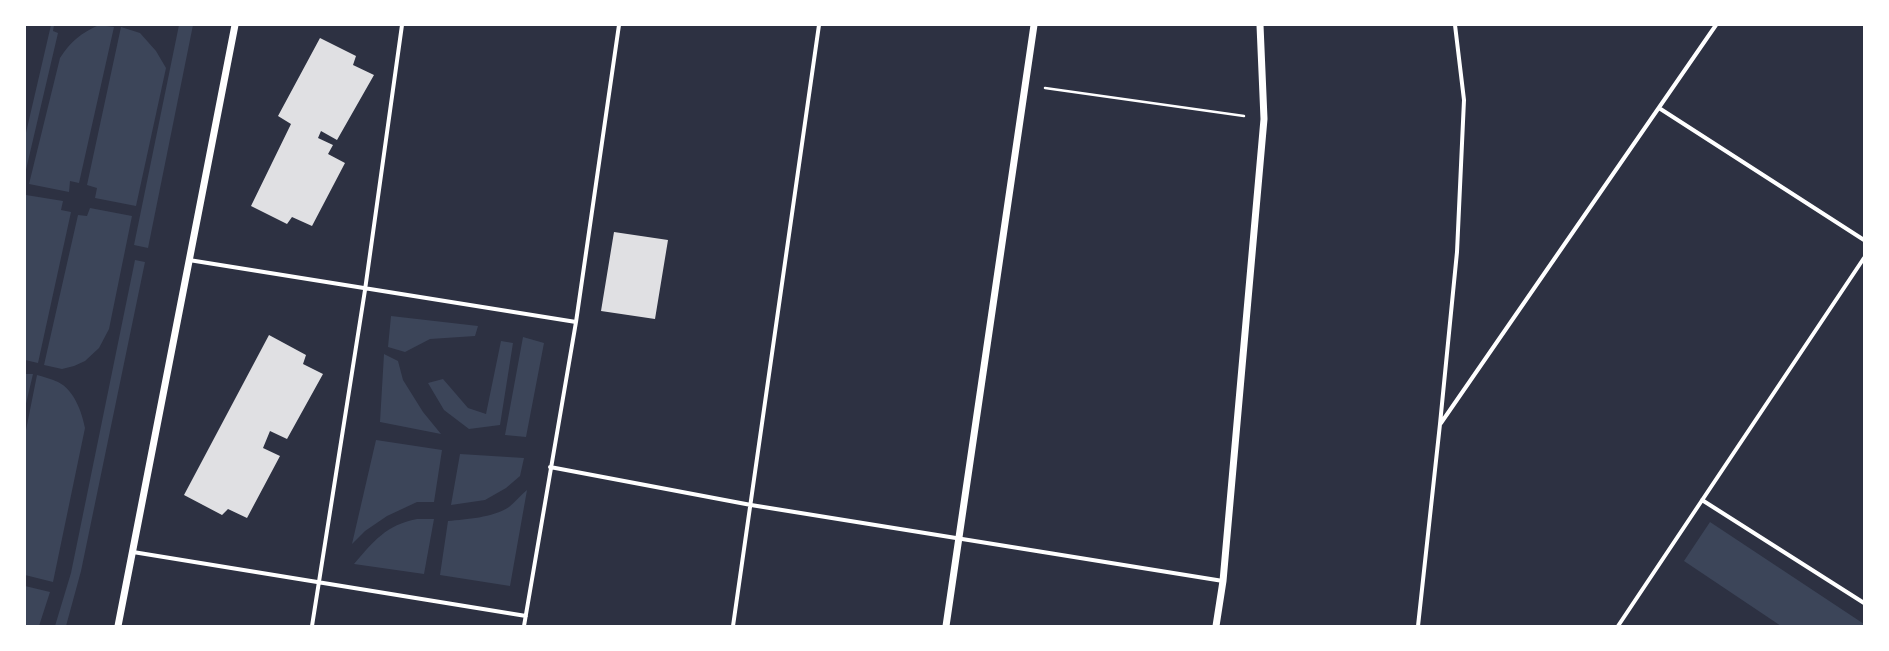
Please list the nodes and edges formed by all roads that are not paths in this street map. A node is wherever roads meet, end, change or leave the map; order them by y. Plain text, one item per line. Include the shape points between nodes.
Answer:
1 (235, 25) edge
2 (402, 25) edge
3 (620, 25) edge
4 (818, 25) edge
5 (1034, 25) edge
6 (1260, 25) edge
7 (1455, 25) edge
8 (1716, 25) edge
9 (1660, 108) junction
10 (1864, 240) edge
11 (1864, 258) edge
12 (189, 260) junction
13 (365, 290) junction
14 (576, 322) junction
15 (1440, 424) junction
16 (550, 467) junction
17 (1702, 500) junction
18 (751, 505) junction
19 (959, 539) junction
20 (132, 552) junction
21 (1223, 581) junction
22 (320, 582) junction
23 (1864, 603) edge
24 (526, 616) junction
25 (118, 626) edge
26 (312, 626) edge
27 (524, 626) edge
28 (733, 626) edge
29 (946, 626) edge
30 (1216, 626) edge
31 (1418, 626) edge
32 (1618, 626) edge

1 - 12 street
2 - 13 street
3 - 14 street
4 - 18 street
5 - 19 street
6 - 21 street via 1264,119
7 - 15 street via 1464,100 1457,252
8 - 9 street
9 - 10 street
9 - 15 street
11 - 17 street
12 - 13 street
12 - 20 street
13 - 14 street
13 - 22 street
14 - 16 street
15 - 31 street
16 - 18 street
16 - 24 street
17 - 23 street
17 - 32 street
18 - 19 street
18 - 28 street
19 - 21 street
19 - 29 street
20 - 22 street
20 - 25 street
21 - 30 street
22 - 24 street
22 - 26 street
24 - 27 street

